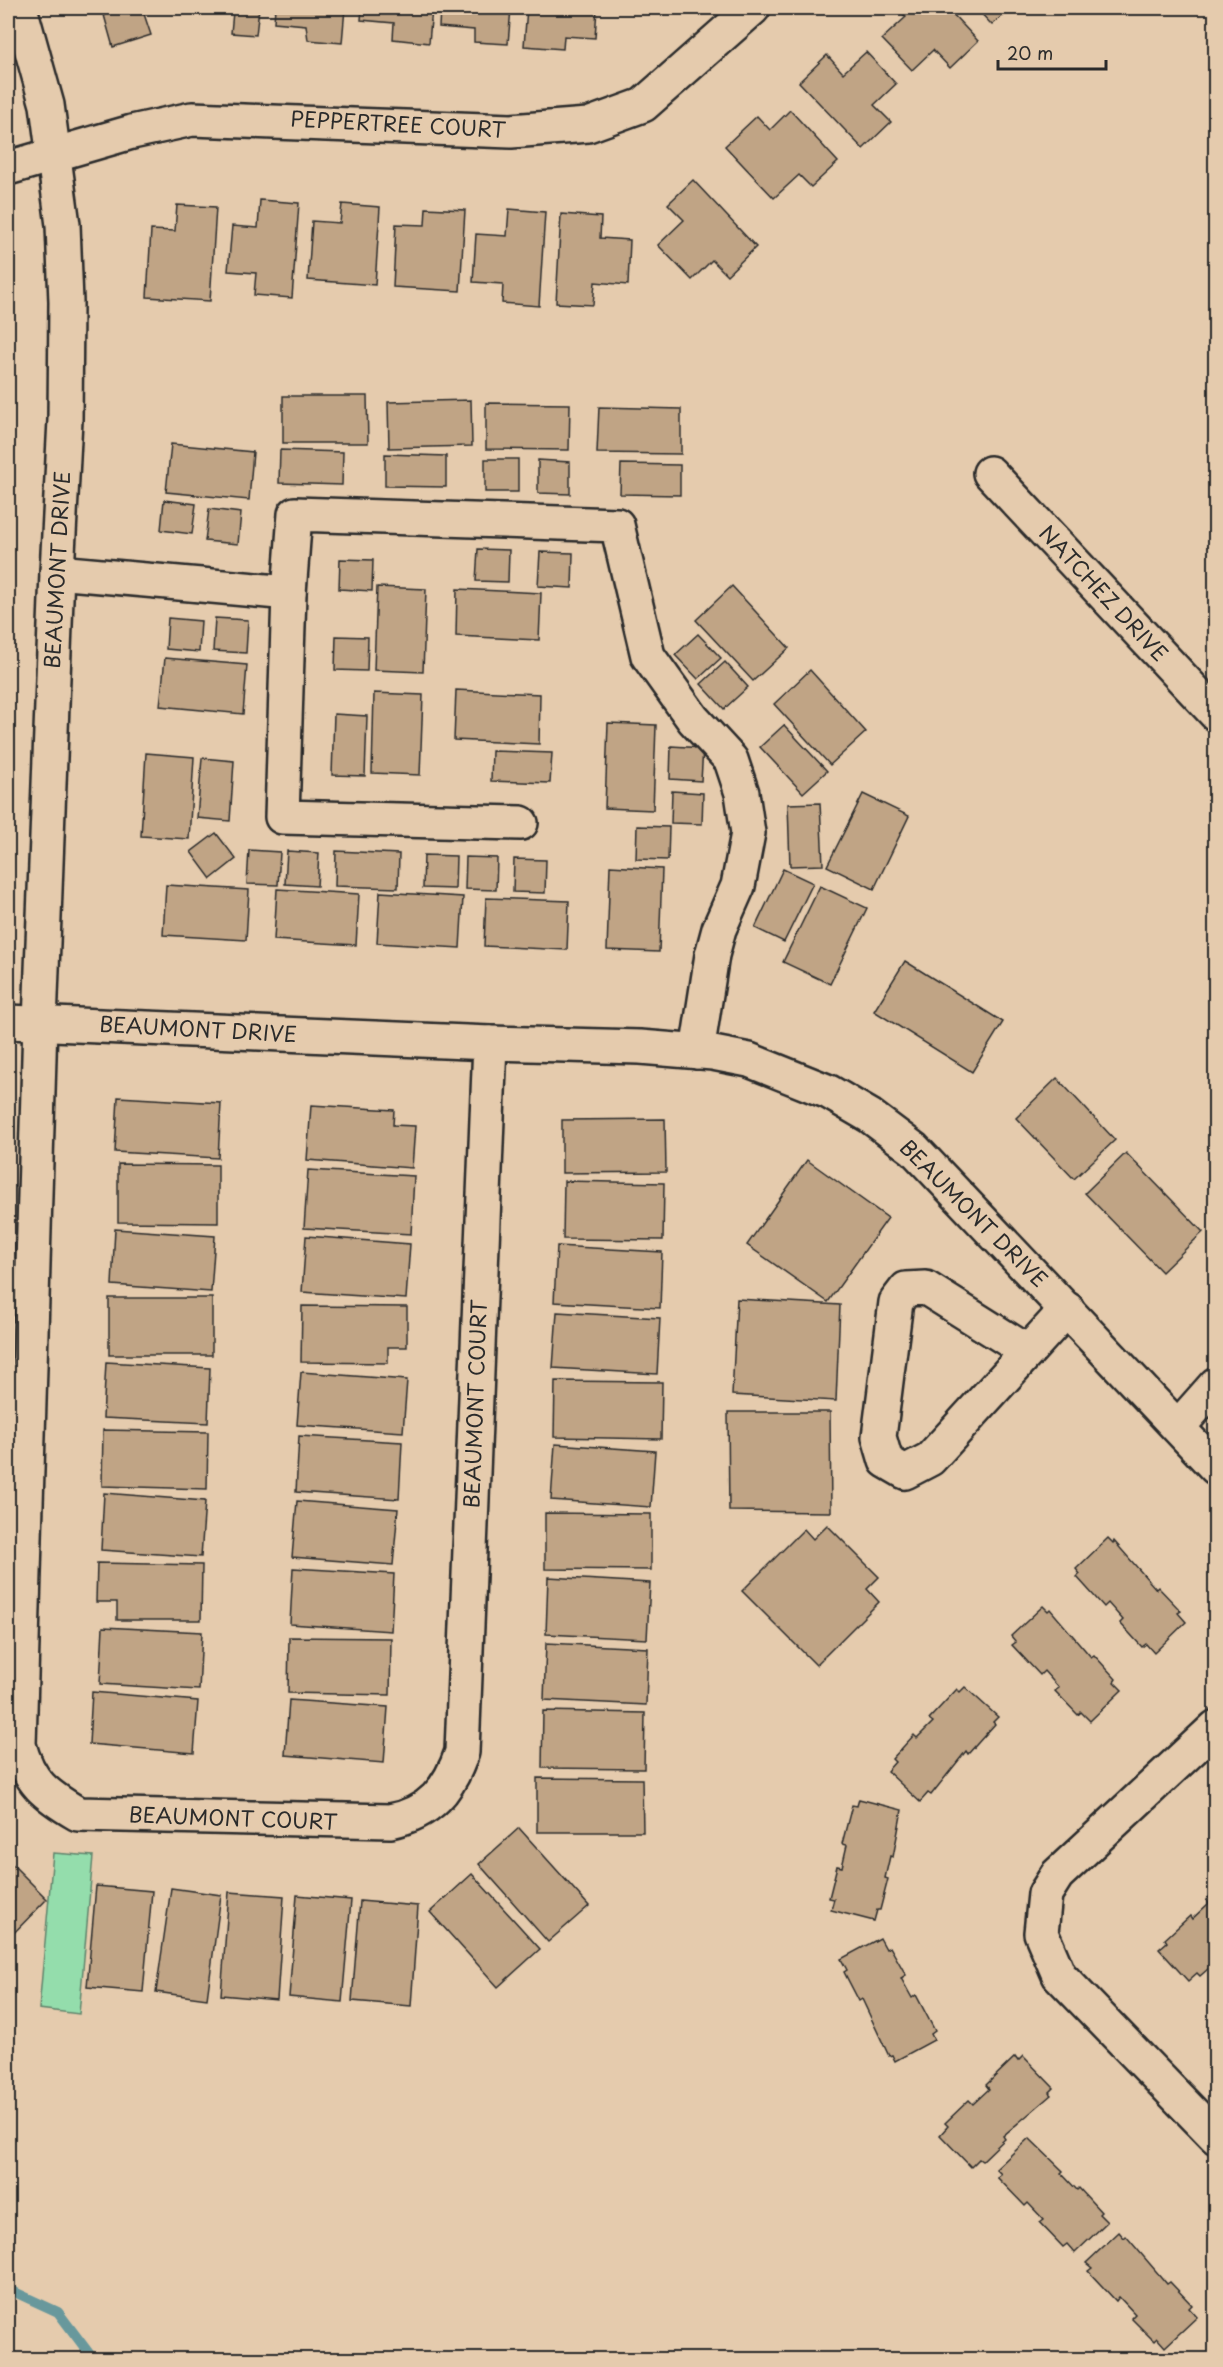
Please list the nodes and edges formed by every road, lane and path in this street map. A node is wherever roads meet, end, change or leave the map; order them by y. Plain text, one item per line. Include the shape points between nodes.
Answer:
1 (20, 8) edge
2 (753, 8) edge
3 (54, 154) junction
4 (8, 168) edge
5 (990, 473) dead end
6 (57, 572) junction
7 (290, 593) junction
8 (1215, 714) edge
9 (521, 823) dead end
10 (8, 1022) edge
11 (40, 1023) junction
12 (490, 1043) junction
13 (697, 1052) junction
14 (1067, 1309) junction
15 (1028, 1352) junction
16 (1215, 1384) edge
17 (1178, 1427) junction
18 (1215, 1468) edge
19 (1215, 1727) edge
20 (1215, 2137) edge

1 - 3 street, BEAUMONT DRIVE via 47,105
2 - 3 street, PEPPERTREE COURT via 643,105 588,125 511,131 192,119
3 - 4 street, PEPPERTREE COURT
3 - 6 street, BEAUMONT DRIVE via 63,225 66,303
5 - 8 street, NATCHEZ DRIVE
6 - 7 street
6 - 11 street, BEAUMONT DRIVE
7 - 9 street via 282,817
7 - 13 street via 295,514 617,525 648,656 693,719 731,760 747,823 738,886 718,929 712,955
10 - 11 street
11 - 12 street, BEAUMONT DRIVE
11 - 12 street, BEAUMONT COURT via 19,1745 25,1767 37,1785 78,1814 390,1821 412,1816 426,1807 454,1777 462,1752
12 - 13 street, BEAUMONT DRIVE
13 - 14 street, BEAUMONT DRIVE via 749,1060 829,1092 870,1116 914,1149
14 - 15 street
14 - 17 street, BEAUMONT DRIVE
15 - 15 street via 930,1459 905,1472 886,1461 879,1437 896,1302 906,1289 926,1288
16 - 17 street
17 - 18 street, BEAUMONT DRIVE
19 - 20 street via 1057,1875 1045,1894 1041,1934 1059,1975

